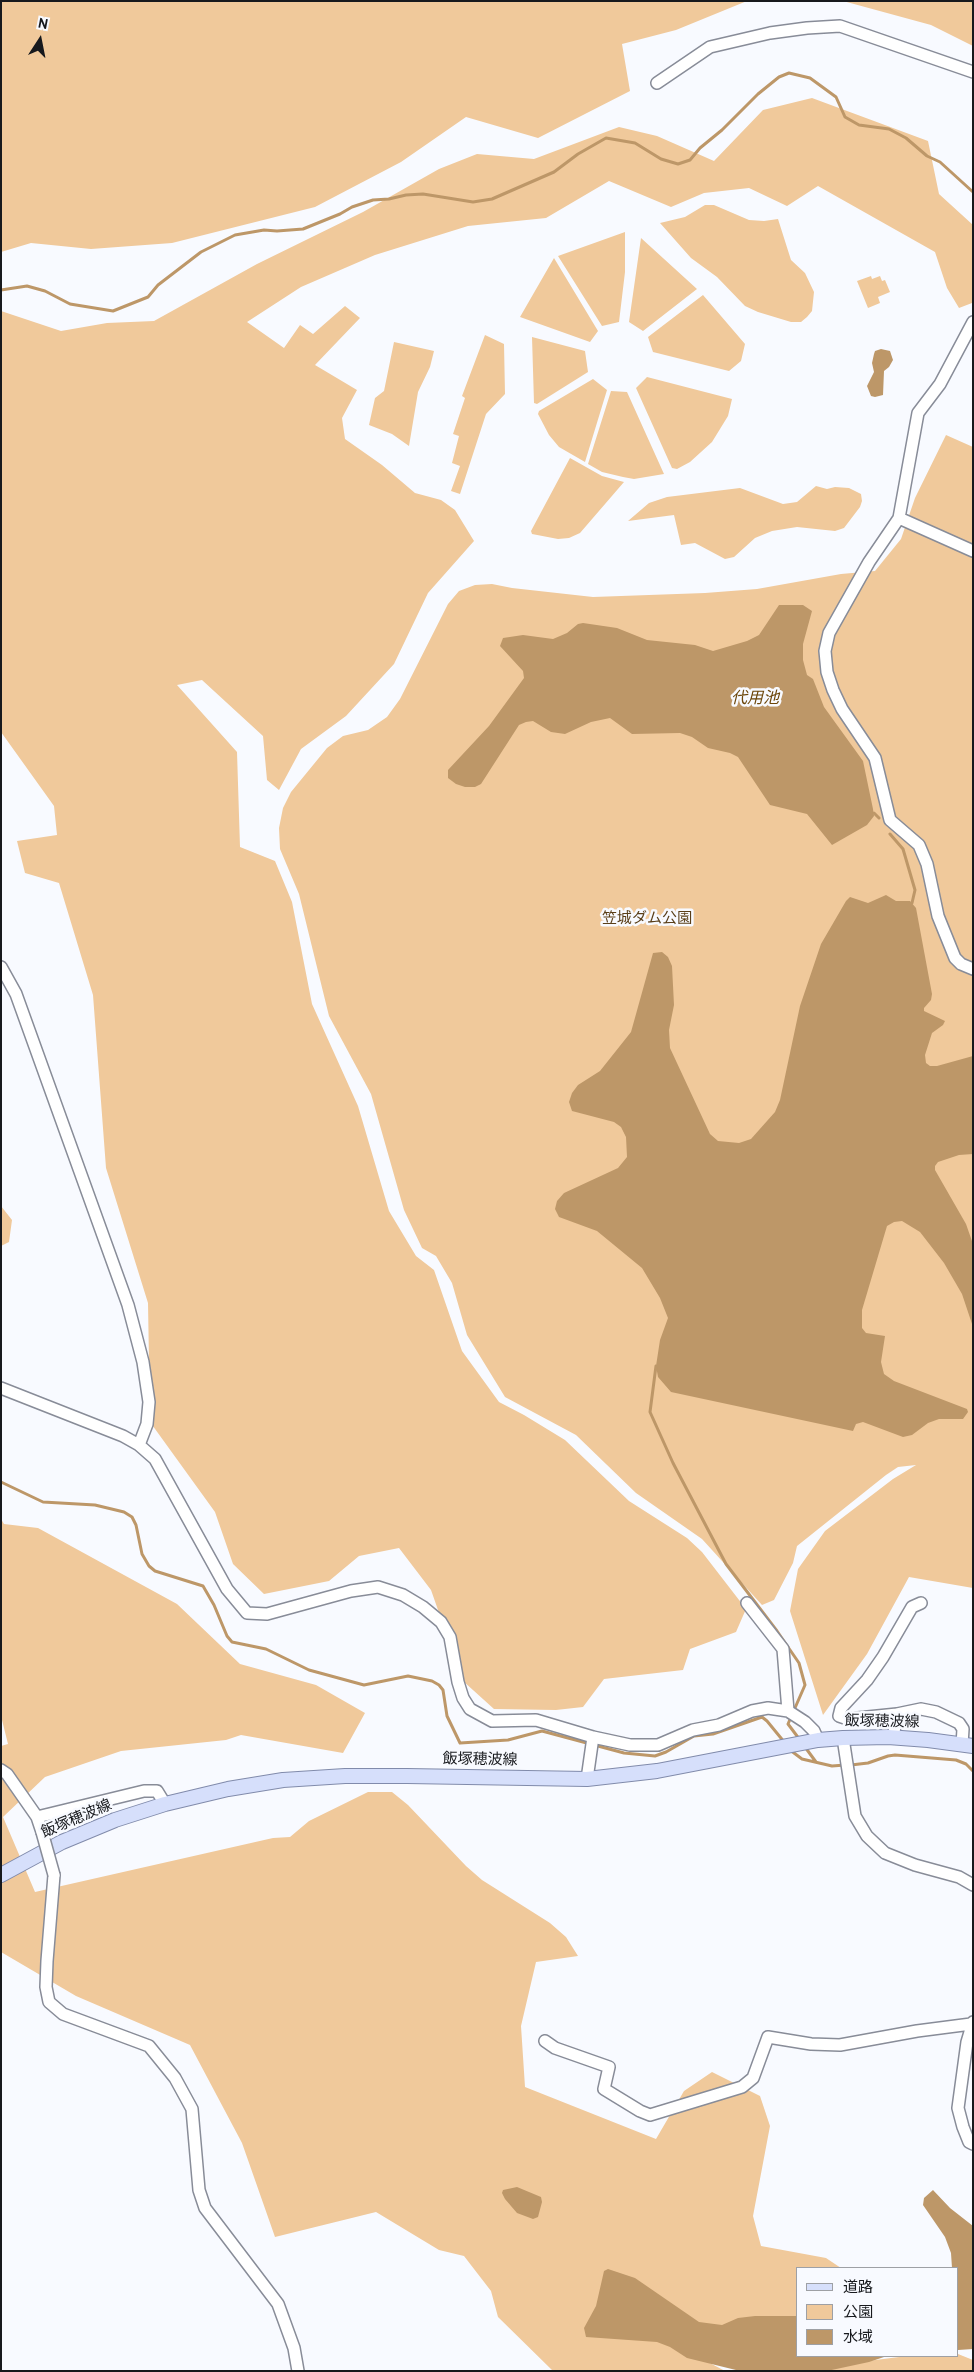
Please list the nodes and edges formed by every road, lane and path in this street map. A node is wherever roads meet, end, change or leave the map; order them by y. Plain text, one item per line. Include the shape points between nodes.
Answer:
1 (973, 72) edge
2 (657, 83) dead end
3 (973, 322) edge
4 (899, 518) junction
5 (973, 550) edge
6 (1, 967) edge
7 (973, 969) edge
8 (1, 1388) edge
9 (139, 1445) junction
10 (747, 1603) dead end
11 (921, 1603) dead end
12 (788, 1711) junction
13 (897, 1714) junction
14 (593, 1736) junction
15 (843, 1738) junction
16 (893, 1738) junction
17 (818, 1740) junction
18 (968, 1745) edge
19 (1, 1770) edge
20 (587, 1779) junction
21 (165, 1804) junction
22 (37, 1817) junction
23 (1, 1875) edge
24 (973, 1885) edge
25 (972, 2023) edge
26 (545, 2041) dead end
27 (973, 2144) edge
28 (298, 2371) edge

1 - 2 street via 840,26 770,33 710,47
3 - 4 street via 940,384 918,413
4 - 5 street
4 - 7 street via 869,562 829,633 825,651 827,672 842,709 875,758 890,820 920,848 927,864 938,916 955,958
6 - 9 street via 16,994 128,1305 143,1362 149,1402 147,1424
8 - 9 street
9 - 14 street via 155,1460 227,1589 247,1613 268,1614 351,1591 378,1587 403,1594 441,1622 450,1637 458,1682 470,1709 492,1721 536,1720
10 - 12 street via 783,1649
11 - 13 street via 912,1607 867,1680 841,1708 840,1716 848,1719
12 - 14 street via 768,1708 752,1711 658,1745 630,1745
12 - 17 street via 805,1722
13 - 16 street
13 - 18 street via 920,1709 944,1716 959,1723
14 - 20 street
15 - 16 main road, 飯塚穂波線
15 - 17 main road, 飯塚穂波線
15 - 24 street via 855,1816 867,1836 885,1853
16 - 18 main road, 飯塚穂波線
17 - 20 main road, 飯塚穂波線 via 657,1771
19 - 22 street
20 - 21 main road, 飯塚穂波線 via 327,1777 265,1783
21 - 22 street via 157,1791 144,1791
21 - 23 main road, 飯塚穂波線 via 62,1842
22 - 28 street, bridge via 54,1876 46,1987 50,2002 63,2014 148,2046 176,2078 192,2109 199,2190 205,2208 278,2304 294,2348
25 - 26 street via 840,2045 768,2037 753,2078 742,2088 650,2115 604,2088 609,2067 555,2048
25 - 27 street via 958,2108 969,2142

